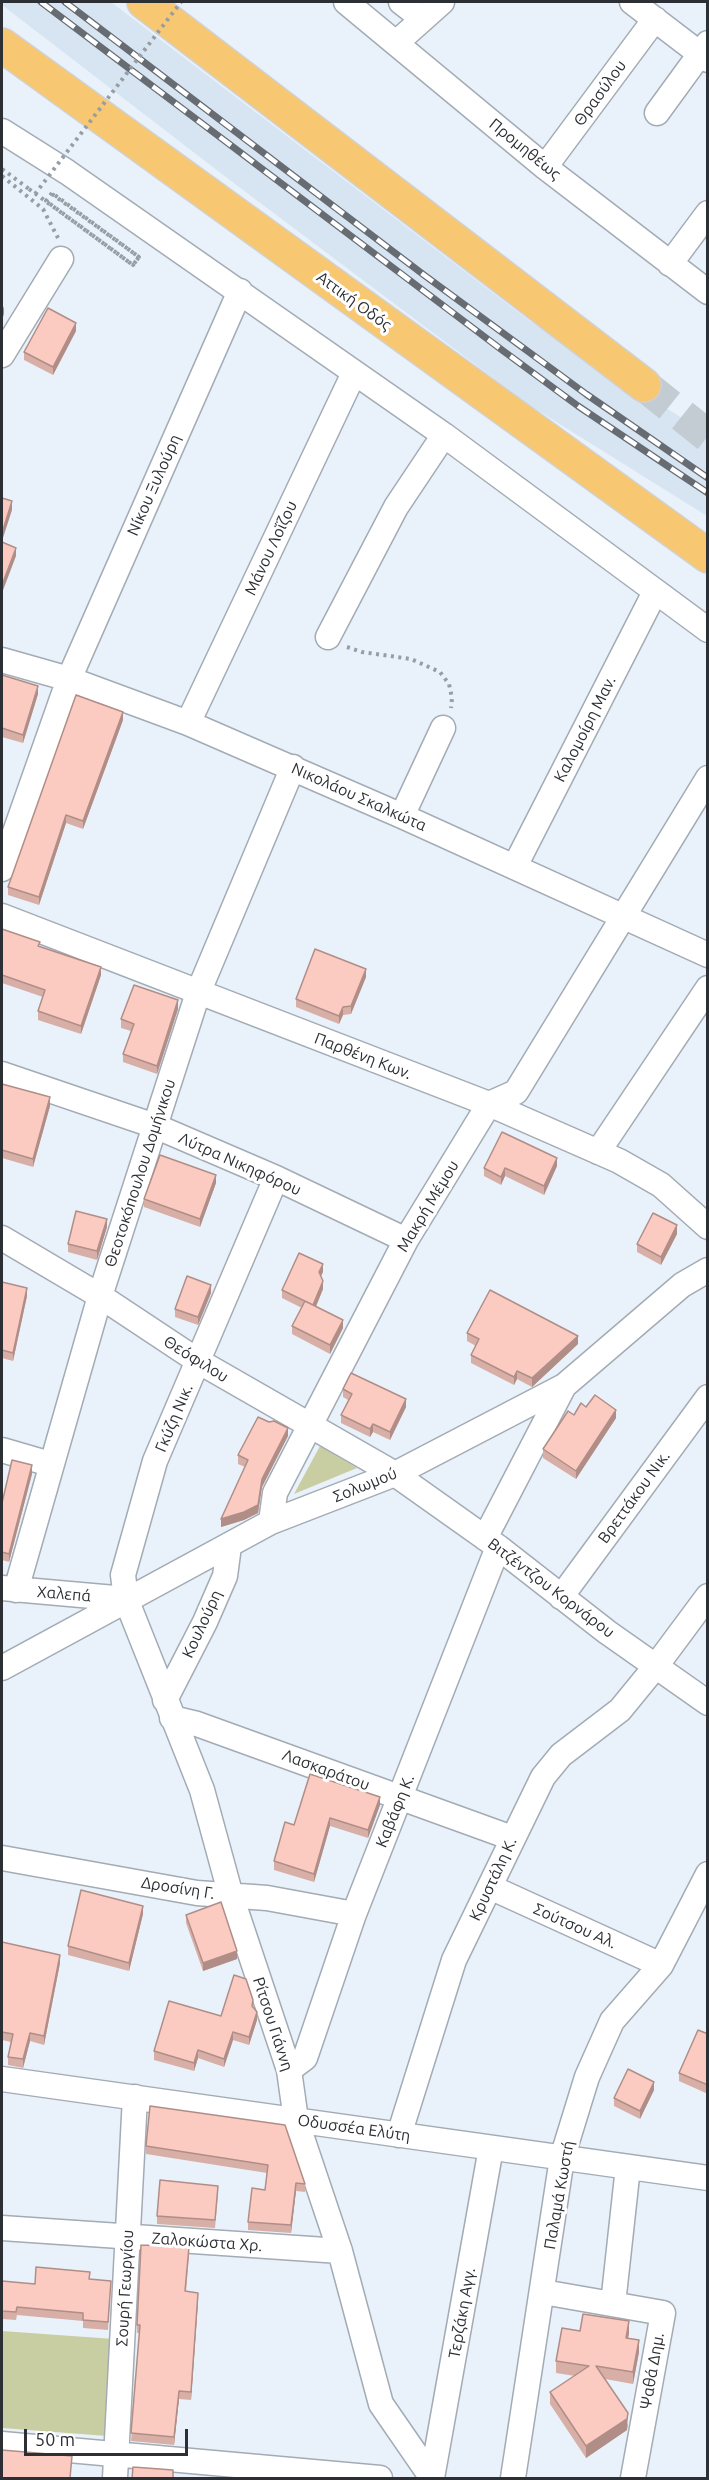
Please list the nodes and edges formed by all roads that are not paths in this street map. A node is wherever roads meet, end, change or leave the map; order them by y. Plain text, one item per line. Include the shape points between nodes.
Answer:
1 (144, 2) edge
2 (346, 2) edge
3 (401, 2) edge
4 (442, 2) edge
5 (632, 2) edge
6 (423, 19) junction
7 (655, 19) junction
8 (396, 43) junction
9 (2, 45) edge
10 (705, 52) edge
11 (657, 113) dead end
12 (2, 131) edge
13 (546, 167) junction
14 (708, 213) edge
15 (61, 259) road end
16 (670, 264) junction
17 (240, 291) junction
18 (708, 292) edge
19 (2, 355) edge
20 (354, 373) junction
21 (644, 385) tunnel mouth
22 (444, 435) junction
23 (708, 556) edge
24 (655, 592) junction
25 (708, 630) edge
26 (328, 637) road end
27 (2, 660) edge
28 (69, 680) junction
29 (188, 723) junction
30 (443, 728) road end
31 (293, 767) junction
32 (708, 778) edge
33 (402, 816) junction
34 (514, 866) junction
35 (2, 869) edge
36 (2, 916) edge
37 (623, 916) junction
38 (708, 955) edge
39 (708, 988) edge
40 (198, 993) junction
41 (2, 1074) edge
42 (489, 1104) junction
43 (155, 1126) junction
44 (598, 1152) junction
45 (276, 1178) junction
46 (707, 1225) edge
47 (2, 1238) edge
48 (406, 1240) junction
49 (708, 1270) edge
50 (100, 1296) junction
51 (198, 1361) junction
52 (564, 1386) junction
53 (708, 1397) edge
54 (311, 1426) junction
55 (2, 1450) edge
56 (50, 1464) junction
57 (394, 1474) junction
58 (271, 1522) junction
59 (491, 1543) junction
60 (229, 1546) junction
61 (9, 1589) edge
62 (708, 1596) edge
63 (561, 1597) junction
64 (126, 1599) junction
65 (656, 1666) junction
66 (2, 1668) edge
67 (708, 1703) edge
68 (168, 1709) junction
69 (401, 1796) junction
70 (512, 1838) junction
71 (2, 1858) edge
72 (708, 1874) edge
73 (490, 1887) junction
74 (231, 1896) junction
75 (354, 1914) junction
76 (661, 1965) junction
77 (289, 2070) junction
78 (2, 2079) edge
79 (135, 2097) junction
80 (296, 2120) junction
81 (399, 2135) junction
82 (491, 2148) junction
83 (562, 2158) junction
84 (628, 2167) junction
85 (708, 2178) edge
86 (2, 2228) edge
87 (129, 2237) junction
88 (340, 2251) junction
89 (543, 2292) junction
90 (613, 2304) junction
91 (2, 2444) edge
92 (116, 2455) junction
93 (115, 2478) edge
94 (380, 2478) edge
95 (432, 2478) edge
96 (513, 2478) edge
97 (633, 2478) edge

1 - 21 highway
2 - 8 street, Προμηθέως
3 - 6 street
4 - 6 street
5 - 7 street
6 - 8 street
7 - 10 street
7 - 13 street, Θρασύλου
8 - 13 street, Προμηθέως
9 - 23 highway, Αττική Οδός
10 - 11 street
12 - 17 street
13 - 16 street, Προμηθέως
14 - 16 street
15 - 19 street
16 - 18 street, Προμηθέως
17 - 20 street
17 - 28 street, Νίκου Ξυλούρη
20 - 22 street
20 - 29 street, Μάνου Λοΐζου
22 - 24 street
22 - 26 street via 396,507
24 - 25 street
24 - 34 street, Καλομοίρη Μαν.
27 - 28 street, Νικολάου Σκαλκώτα
28 - 29 street, Νικολάου Σκαλκώτα
28 - 35 street, Νίκου Ξυλούρη
29 - 31 street, Νικολάου Σκαλκώτα
30 - 33 street
31 - 33 street, Νικολάου Σκαλκώτα
31 - 40 street, Θεοτοκόπουλου Δομήνικου
32 - 37 street
33 - 34 street, Νικολάου Σκαλκώτα
34 - 37 street, Νικολάου Σκαλκώτα
36 - 40 street, Παρθένη Κων.
37 - 38 street, Νικολάου Σκαλκώτα
37 - 42 street via 516,1092
39 - 44 street
40 - 42 street, Παρθένη Κων.
40 - 43 street, Θεοτοκόπουλου Δομήνικου
41 - 43 street, Λύτρα Νικηφόρου
42 - 44 street, Παρθένη Κων.
42 - 48 street, Μακρή Μέμου
43 - 45 street, Λύτρα Νικηφόρου
43 - 50 street, Θεοτοκόπουλου Δομήνικου
44 - 46 street, Παρθένη Κων. via 661,1185
45 - 48 street, Λύτρα Νικηφόρου
45 - 51 street, Γκύζη Νικ.
47 - 50 street, Θεόφιλου
48 - 54 street, Μακρή Μέμου
49 - 52 street, Σολωμού via 681,1285
50 - 51 street, Θεόφιλου
50 - 56 street, Θεοτοκόπουλου Δομήνικου
51 - 54 street, Θεόφιλου
51 - 64 street, Γκύζη Νικ. via 155,1461 123,1575
52 - 57 street, Σολωμού
52 - 59 street, Καβάφη Κ.
53 - 63 street, Βρεττάκου Νικ.
54 - 57 street, Θεόφιλου
54 - 58 street, Μακρή Μέμου via 275,1493
55 - 56 street
56 - 61 street, Θεοτοκόπουλου Δομήνικου
57 - 58 street, Σολωμού
57 - 59 street, Βιτζέντζου Κορνάρου
58 - 60 street, Σολωμού
59 - 63 street, Βιτζέντζου Κορνάρου
59 - 69 street, Καβάφη Κ.
60 - 64 street, Σολωμού
60 - 68 street, Κουλούρη via 225,1576
61 - 64 street, Χαλεπά
62 - 65 street, Κρυστάλη Κ.
63 - 65 street, Βιτζέντζου Κορνάρου
64 - 66 street, Σολωμού
64 - 68 street, Ρίτσου Γιάννη
65 - 67 street, Βιτζέντζου Κορνάρου
65 - 70 street, Κρυστάλη Κ. via 620,1710 561,1755 543,1777
68 - 69 street, Λασκαράτου via 197,1724
68 - 74 street, Ρίτσου Γιάννη via 202,1790
69 - 70 street, Λασκαράτου
69 - 75 street, Καβάφη Κ.
70 - 73 street, Κρυστάλη Κ.
71 - 74 street, Δροσίνη Γ.
72 - 76 street, Παλαμά Κωστή
73 - 76 street, Σούτσου Αλ.
73 - 81 street, Κρυστάλη Κ. via 454,1960
74 - 75 street, Δροσίνη Γ. via 267,1898
74 - 77 street, Ρίτσου Γιάννη
75 - 77 street, Καβάφη Κ. via 305,2058
76 - 83 street, Παλαμά Κωστή via 612,2021 587,2077
77 - 80 street, Ρίτσου Γιάννη
78 - 79 street, Οδυσσέα Ελύτη
79 - 80 street, Οδυσσέα Ελύτη
79 - 87 street, Σουρή Γεωργίου
80 - 81 street, Οδυσσέα Ελύτη
80 - 88 street, Ρίτσου Γιάννη
81 - 82 street, Οδυσσέα Ελύτη
82 - 83 street, Οδυσσέα Ελύτη
82 - 95 street, Τερζάκη Αγγ.
83 - 84 street, Οδυσσέα Ελύτη
83 - 89 street, Παλαμά Κωστή
84 - 85 street, Οδυσσέα Ελύτη
84 - 90 street
86 - 87 street, Ζαλοκώστα Χρ.
87 - 88 street, Ζαλοκώστα Χρ.
87 - 92 street, Σουρή Γεωργίου
88 - 95 street, Ρίτσου Γιάννη via 381,2404
89 - 90 street, Ψαθά Δημ.
89 - 96 street, Παλαμά Κωστή
90 - 97 street, Ψαθά Δημ. via 663,2313
91 - 92 street
92 - 93 street, Σουρή Γεωργίου
92 - 94 street

